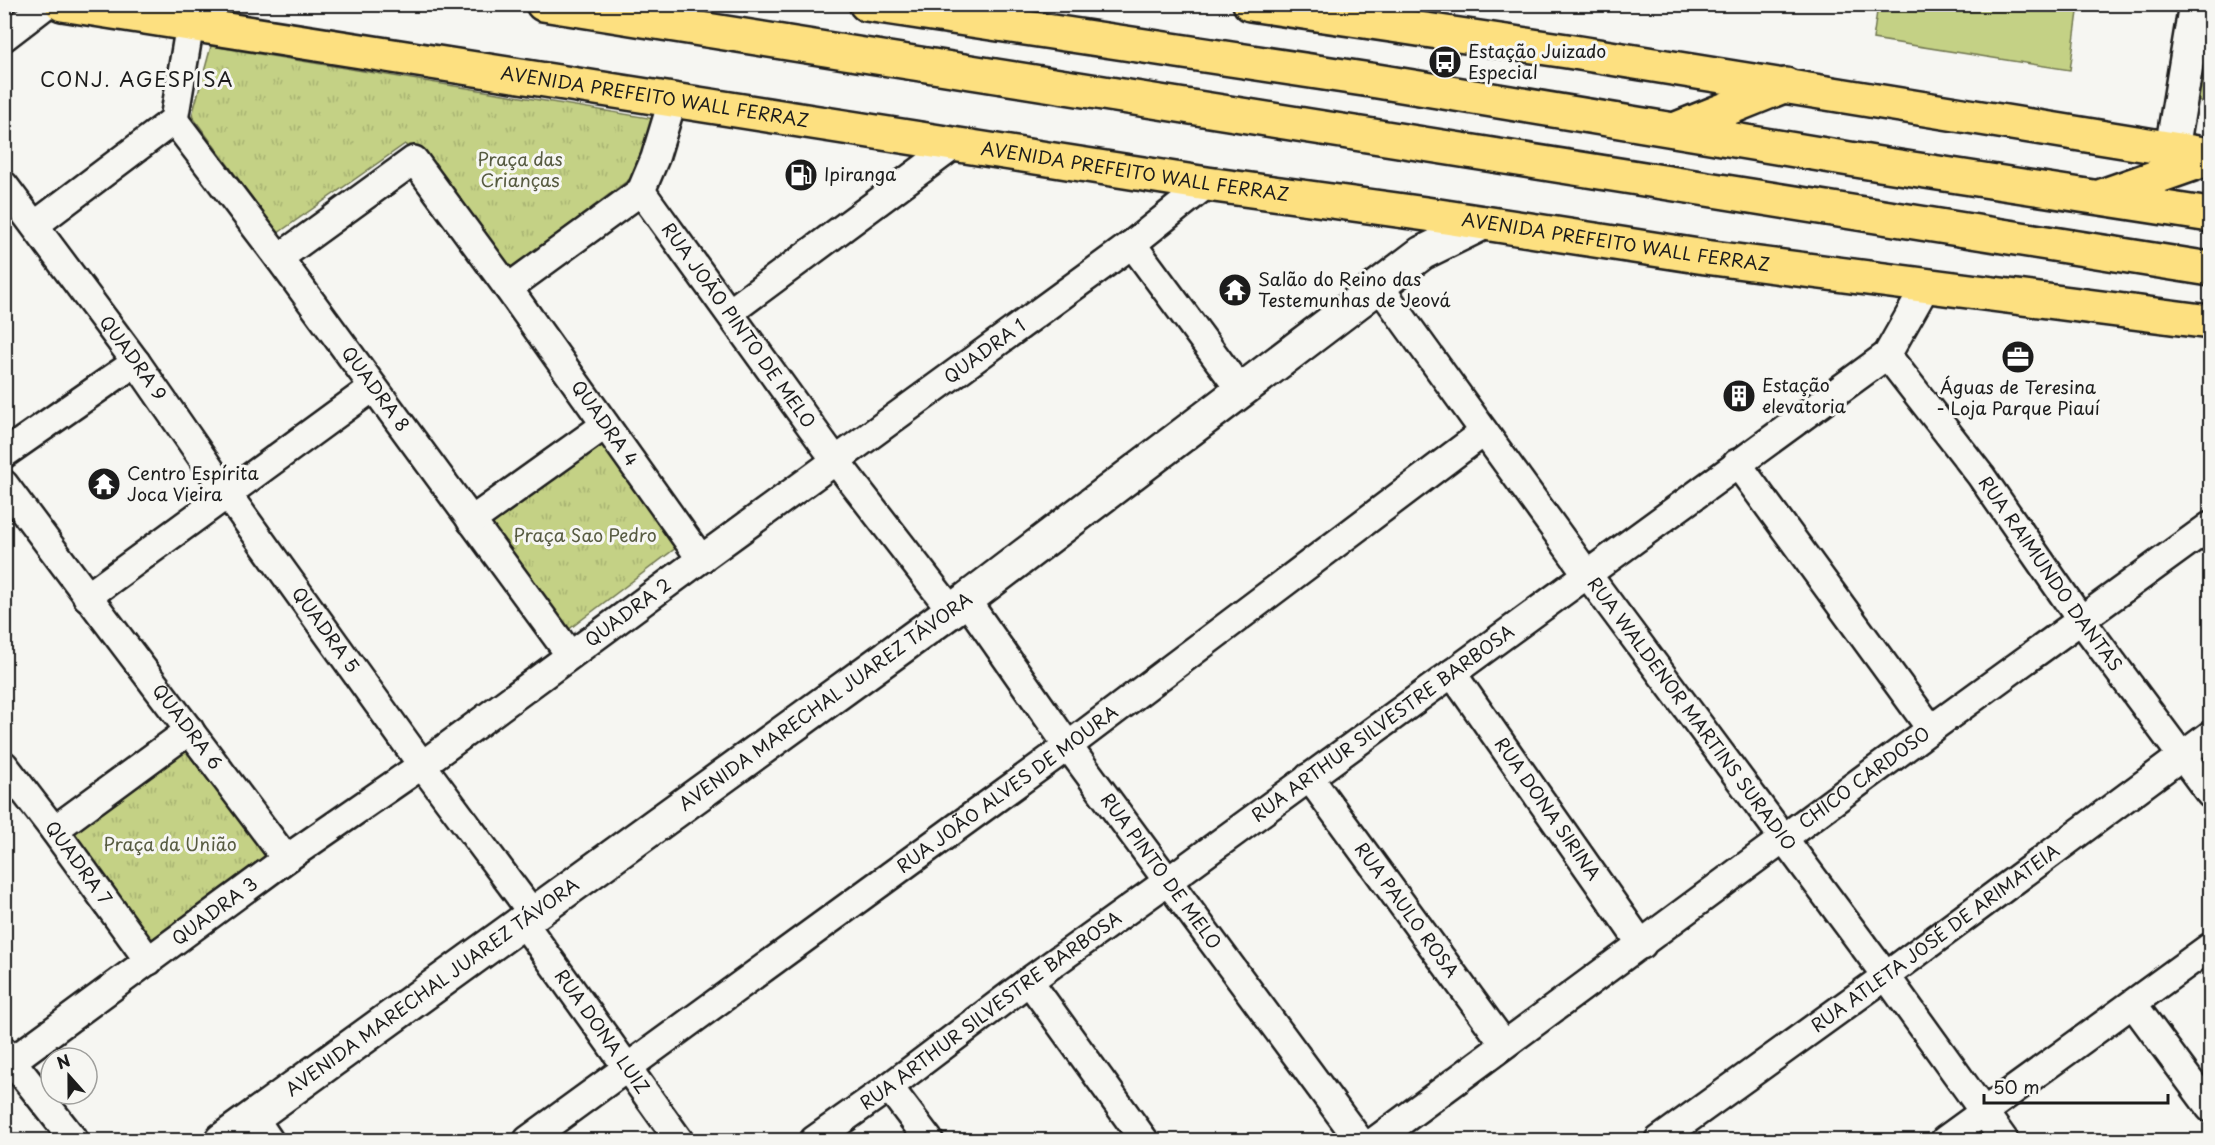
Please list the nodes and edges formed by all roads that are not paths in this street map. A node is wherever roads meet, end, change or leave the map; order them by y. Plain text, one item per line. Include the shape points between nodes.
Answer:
1 (47, 4) edge
2 (62, 4) edge
3 (543, 4) edge
4 (867, 4) edge
5 (1250, 4) edge
6 (2196, 4) edge
7 (1358, 12) edge
8 (190, 24) junction
9 (4, 37) edge
10 (1786, 86) junction
11 (673, 99) junction
12 (174, 120) junction
13 (1673, 130) junction
14 (956, 144) junction
15 (2172, 149) junction
16 (2211, 157) edge
17 (1207, 184) junction
18 (4, 185) edge
19 (641, 190) junction
20 (2098, 197) junction
21 (1426, 214) junction
22 (2211, 215) edge
23 (1483, 223) junction
24 (35, 225) junction
25 (1132, 244) junction
26 (1422, 253) junction
27 (279, 258) junction
28 (2211, 269) edge
29 (1379, 286) junction
30 (1926, 286) junction
31 (508, 288) junction
32 (730, 312) junction
33 (2211, 322) edge
34 (1887, 355) junction
35 (136, 362) junction
36 (372, 388) junction
37 (1241, 391) junction
38 (605, 425) junction
39 (1484, 432) junction
40 (4, 454) edge
41 (836, 461) junction
42 (1737, 463) junction
43 (4, 484) edge
44 (228, 495) junction
45 (471, 521) junction
46 (2211, 526) edge
47 (700, 559) junction
48 (1587, 574) junction
49 (87, 597) junction
50 (959, 606) junction
51 (2081, 620) junction
52 (570, 655) junction
53 (1452, 673) junction
54 (1931, 729) junction
55 (190, 730) junction
56 (2211, 735) edge
57 (1068, 746) junction
58 (2183, 756) junction
59 (4, 765) edge
60 (422, 765) junction
61 (1310, 777) junction
62 (2211, 794) edge
63 (54, 830) junction
64 (1785, 840) junction
65 (286, 859) junction
66 (1168, 882) junction
67 (528, 918) junction
68 (1642, 945) junction
69 (2211, 946) edge
70 (148, 962) junction
71 (1886, 976) junction
72 (1029, 981) junction
73 (2133, 1004) junction
74 (1504, 1044) junction
75 (7, 1060) edge
76 (628, 1068) junction
77 (889, 1087) junction
78 (2211, 1108) edge
79 (1984, 1112) junction
80 (262, 1129) edge
81 (74, 1140) edge
82 (222, 1140) edge
83 (528, 1140) edge
84 (679, 1140) edge
85 (814, 1140) edge
86 (929, 1140) edge
87 (1144, 1140) edge
88 (1359, 1140) edge
89 (1376, 1140) edge
90 (1659, 1140) edge
91 (1945, 1140) edge
92 (2004, 1140) edge

1 - 9 street
2 - 8 main road, AVENIDA PREFEITO WALL FERRAZ
3 - 28 main road
4 - 13 main road
5 - 7 main road
6 - 15 street
7 - 10 main road
8 - 11 main road, AVENIDA PREFEITO WALL FERRAZ
8 - 12 street
10 - 13 main road
10 - 15 main road
11 - 14 main road, AVENIDA PREFEITO WALL FERRAZ
11 - 19 street
12 - 24 street
12 - 27 street, QUADRA 8
13 - 20 main road
14 - 17 main road, AVENIDA PREFEITO WALL FERRAZ
14 - 32 street
15 - 16 main road
16 - 20 main road
17 - 21 main road, AVENIDA PREFEITO WALL FERRAZ
17 - 25 street, QUADRA 1
18 - 24 street, QUADRA 9
19 - 31 street
19 - 32 street, RUA JOÃO PINTO DE MELO
20 - 22 main road
21 - 23 main road, AVENIDA PREFEITO WALL FERRAZ
21 - 26 street
23 - 26 street, AVENIDA MARECHAL JUAREZ TÁVORA
23 - 30 main road, AVENIDA PREFEITO WALL FERRAZ
24 - 35 street, QUADRA 9
25 - 37 street
25 - 41 street, QUADRA 1
26 - 29 street, AVENIDA MARECHAL JUAREZ TÁVORA
27 - 31 street, QUADRA 4 via 414,160
27 - 36 street, QUADRA 8
29 - 37 street, AVENIDA MARECHAL JUAREZ TÁVORA
29 - 39 street, RUA WALDENOR MARTINS SURADIO
30 - 33 main road, AVENIDA PREFEITO WALL FERRAZ
30 - 34 street, RUA ARTHUR SILVESTRE BARBOSA
31 - 38 street, QUADRA 4
32 - 41 street, RUA JOÃO PINTO DE MELO
34 - 42 street, RUA ARTHUR SILVESTRE BARBOSA
34 - 51 street, RUA RAIMUNDO DANTAS via 1981,476
35 - 40 street
35 - 44 street, QUADRA 9
36 - 44 street
36 - 45 street, QUADRA 8
37 - 50 street, AVENIDA MARECHAL JUAREZ TÁVORA
38 - 45 street
38 - 47 street, QUADRA 4
39 - 48 street, RUA WALDENOR MARTINS SURADIO
39 - 57 street, RUA JOÃO ALVES DE MOURA
41 - 47 street, QUADRA 2
41 - 50 street, RUA PINTO DE MELO
42 - 48 street, RUA ARTHUR SILVESTRE BARBOSA
42 - 54 street
43 - 49 street, QUADRA 6
44 - 49 street
44 - 60 street, QUADRA 5
45 - 52 street, QUADRA 8
46 - 51 street, CHICO CARDOSO
47 - 52 street, QUADRA 2
48 - 53 street, RUA ARTHUR SILVESTRE BARBOSA
48 - 64 street, RUA WALDENOR MARTINS SURADIO
49 - 55 street, QUADRA 6
50 - 57 street, RUA PINTO DE MELO
50 - 67 street, AVENIDA MARECHAL JUAREZ TÁVORA
51 - 54 street, CHICO CARDOSO
51 - 58 street, RUA RAIMUNDO DANTAS
52 - 60 street, QUADRA 2
53 - 61 street, RUA ARTHUR SILVESTRE BARBOSA
53 - 68 street, RUA DONA SIRINA
54 - 64 street, CHICO CARDOSO
55 - 63 street
55 - 65 street, QUADRA 6
56 - 58 street, RUA ATLETA JOSÉ DE ARIMATEIA
57 - 66 street, RUA PINTO DE MELO
57 - 76 street, RUA JOÃO ALVES DE MOURA
58 - 62 street, RUA RAIMUNDO DANTAS
58 - 71 street, RUA ATLETA JOSÉ DE ARIMATEIA
59 - 63 street, QUADRA 7
60 - 65 street, QUADRA 3
60 - 67 street, RUA DONA LUIZ
61 - 66 street, RUA ARTHUR SILVESTRE BARBOSA
61 - 74 street, RUA PAULO ROSA
63 - 70 street, QUADRA 7
64 - 68 street, CHICO CARDOSO
64 - 71 street, RUA WALDENOR MARTINS SURADIO
65 - 70 street, QUADRA 3
66 - 72 street, RUA ARTHUR SILVESTRE BARBOSA
66 - 88 street, RUA PINTO DE MELO
67 - 76 street, RUA DONA LUIZ
67 - 80 street, AVENIDA MARECHAL JUAREZ TÁVORA
68 - 74 street, CHICO CARDOSO
69 - 73 street
70 - 75 street, QUADRA 3
71 - 79 street, RUA WALDENOR MARTINS SURADIO
71 - 90 street, RUA ATLETA JOSÉ DE ARIMATEIA
72 - 77 street, RUA ARTHUR SILVESTRE BARBOSA
72 - 87 street
73 - 78 street
73 - 79 street
74 - 89 street, CHICO CARDOSO
75 - 81 street
76 - 83 street, RUA JOÃO ALVES DE MOURA
76 - 84 street, RUA DONA LUIZ
77 - 85 street, RUA ARTHUR SILVESTRE BARBOSA
77 - 86 street
79 - 91 street
79 - 92 street, RUA WALDENOR MARTINS SURADIO
80 - 82 street, AVENIDA MARECHAL JUAREZ TÁVORA

